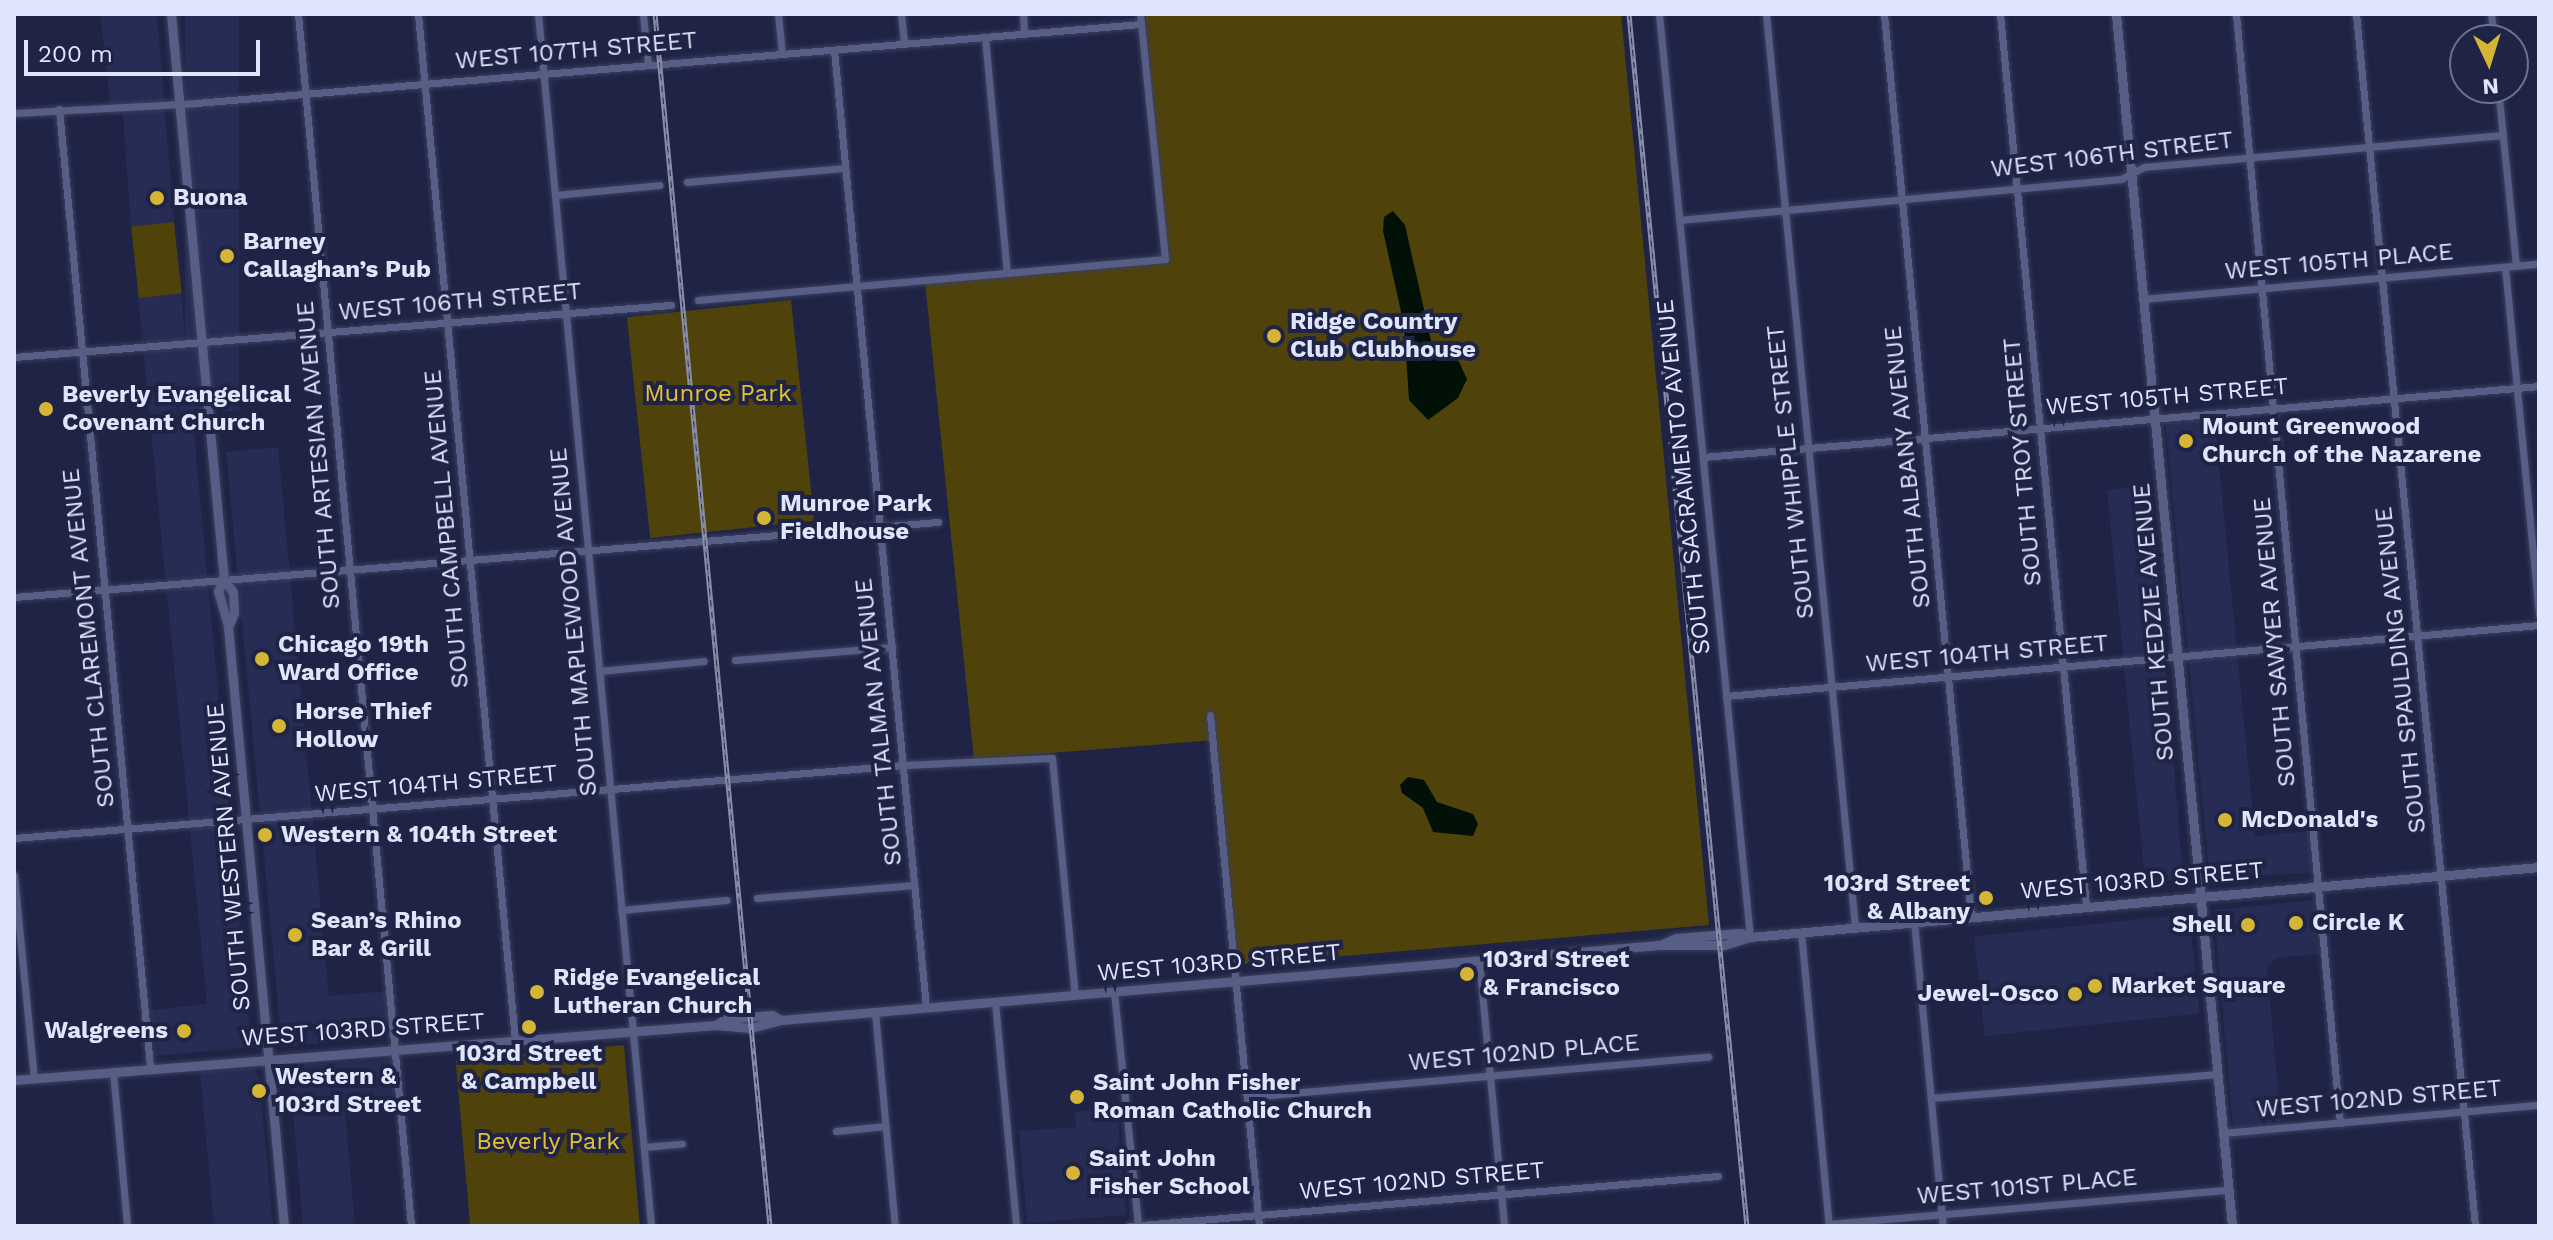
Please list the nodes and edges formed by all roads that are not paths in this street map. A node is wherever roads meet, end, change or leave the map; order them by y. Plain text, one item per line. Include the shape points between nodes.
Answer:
1 (171, 14) edge
2 (298, 14) edge
3 (418, 14) edge
4 (538, 14) edge
5 (643, 14) edge
6 (778, 14) edge
7 (901, 14) edge
8 (1023, 14) edge
9 (1140, 14) edge
10 (1659, 14) edge
11 (1766, 14) edge
12 (1884, 14) edge
13 (2000, 14) edge
14 (2116, 14) edge
15 (2236, 14) edge
16 (2356, 14) edge
17 (1140, 24) junction
18 (1024, 34) junction
19 (985, 37) junction
20 (904, 44) junction
21 (834, 50) junction
22 (782, 54) junction
23 (648, 65) junction
24 (543, 74) junction
25 (425, 84) junction
26 (305, 94) junction
27 (2500, 104) edge
28 (179, 105) junction
29 (59, 109) junction
30 (14, 113) edge
31 (2503, 135) junction
32 (2369, 147) junction
33 (2250, 158) junction
34 (845, 168) junction
35 (2131, 174) junction
36 (687, 182) dead end
37 (660, 185) dead end
38 (2017, 189) junction
39 (555, 195) junction
40 (1903, 200) junction
41 (1785, 210) junction
42 (1679, 220) junction
43 (2539, 264) edge
44 (2516, 266) junction
45 (2505, 267) junction
46 (1007, 272) junction
47 (2382, 278) junction
48 (857, 287) junction
49 (2262, 289) junction
50 (2143, 299) junction
51 (698, 300) dead end
52 (671, 305) dead end
53 (566, 313) junction
54 (447, 323) junction
55 (328, 334) junction
56 (201, 342) junction
57 (82, 351) junction
58 (14, 357) edge
59 (2539, 386) edge
60 (2517, 387) junction
61 (2394, 398) junction
62 (2273, 408) junction
63 (2155, 419) junction
64 (2040, 428) junction
65 (1925, 438) junction
66 (1808, 448) junction
67 (1703, 457) junction
68 (938, 522) dead end
69 (880, 527) junction
70 (588, 551) junction
71 (470, 561) junction
72 (350, 572) junction
73 (224, 580) junction
74 (105, 588) junction
75 (14, 597) edge
76 (2539, 614) edge
77 (2539, 625) edge
78 (2417, 636) junction
79 (892, 647) junction
80 (2296, 647) junction
81 (2178, 657) junction
82 (735, 660) dead end
83 (704, 661) dead end
84 (2063, 667) junction
85 (599, 671) junction
86 (1949, 677) junction
87 (1832, 687) junction
88 (1726, 696) junction
89 (1210, 715) dead end
90 (903, 765) junction
91 (610, 790) junction
92 (492, 800) junction
93 (372, 809) junction
94 (246, 819) junction
95 (128, 827) junction
96 (14, 838) edge
97 (2539, 867) edge
98 (14, 875) edge
99 (2441, 875) junction
100 (914, 885) junction
101 (2318, 886) junction
102 (2200, 895) junction
103 (757, 898) dead end
104 (727, 900) dead end
105 (2086, 906) junction
106 (621, 910) junction
107 (1971, 916) junction
108 (1914, 921) junction
109 (1855, 927) junction
110 (1801, 932) junction
111 (1750, 937) junction
112 (1479, 960) junction
113 (1235, 981) junction
114 (1114, 992) junction
115 (1075, 995) junction
116 (995, 1002) junction
117 (926, 1008) junction
118 (875, 1012) junction
119 (633, 1031) junction
120 (515, 1040) junction
121 (395, 1048) junction
122 (268, 1057) junction
123 (1708, 1057) dead end
124 (150, 1067) junction
125 (113, 1071) junction
126 (2217, 1074) junction
127 (1490, 1076) junction
128 (34, 1078) junction
129 (14, 1080) edge
130 (1247, 1097) junction
131 (1931, 1098) junction
132 (2539, 1105) edge
133 (2464, 1112) junction
134 (2340, 1123) junction
135 (886, 1126) junction
136 (836, 1131) dead end
137 (2223, 1133) junction
138 (682, 1144) dead end
139 (644, 1147) junction
140 (1718, 1176) dead end
141 (2228, 1190) junction
142 (1501, 1194) junction
143 (1942, 1214) junction
144 (1258, 1215) junction
145 (1829, 1225) edge
146 (127, 1226) edge
147 (284, 1226) edge
148 (411, 1226) edge
149 (651, 1226) edge
150 (895, 1226) edge
151 (1016, 1226) edge
152 (1129, 1226) edge
153 (1138, 1226) edge
154 (1259, 1226) edge
155 (1504, 1226) edge
156 (1943, 1226) edge
157 (2232, 1226) edge
158 (2475, 1226) edge

1 - 28 main road, SOUTH WESTERN AVENUE
2 - 26 street, SOUTH ARTESIAN AVENUE
3 - 25 street, SOUTH CAMPBELL AVENUE
4 - 24 street, SOUTH MAPLEWOOD AVENUE
5 - 23 street
6 - 22 street
7 - 20 street
8 - 18 street
9 - 17 street
10 - 42 street, SOUTH SACRAMENTO AVENUE
11 - 41 street, SOUTH WHIPPLE STREET
12 - 40 street, SOUTH ALBANY AVENUE
13 - 38 street, SOUTH TROY STREET
14 - 35 main road, SOUTH KEDZIE AVENUE
15 - 33 street, SOUTH SAWYER AVENUE
16 - 32 street, SOUTH SPAULDING AVENUE
17 - 18 street, WEST 107TH STREET
17 - 46 street via 1165,259
18 - 19 street, WEST 107TH STREET
19 - 20 street, WEST 107TH STREET
19 - 46 street
20 - 21 street, WEST 107TH STREET
21 - 22 street, WEST 107TH STREET
21 - 34 street, SOUTH TALMAN AVENUE
22 - 23 street, WEST 107TH STREET
23 - 24 street, WEST 107TH STREET
24 - 25 street, WEST 107TH STREET
24 - 39 street, SOUTH MAPLEWOOD AVENUE
25 - 26 street, WEST 107TH STREET
25 - 54 street, SOUTH CAMPBELL AVENUE
26 - 28 street, WEST 107TH STREET
26 - 55 street, SOUTH ARTESIAN AVENUE
27 - 31 street
28 - 29 street, WEST 107TH STREET
28 - 56 main road, SOUTH WESTERN AVENUE
29 - 30 street, WEST 107TH STREET
29 - 57 street, SOUTH CLAREMONT AVENUE
31 - 32 street, WEST 106TH STREET
31 - 44 street
32 - 33 street, WEST 106TH STREET
32 - 47 street, SOUTH SPAULDING AVENUE
33 - 35 street, WEST 106TH STREET via 2144,167
33 - 49 street, SOUTH SAWYER AVENUE
34 - 36 street
34 - 48 street, SOUTH TALMAN AVENUE
35 - 38 street, WEST 106TH STREET
35 - 50 main road, SOUTH KEDZIE AVENUE
37 - 39 street
38 - 40 street, WEST 106TH STREET
38 - 64 street, SOUTH TROY STREET
39 - 53 street, SOUTH MAPLEWOOD AVENUE
40 - 41 street, WEST 106TH STREET
40 - 65 street, SOUTH ALBANY AVENUE
41 - 42 street, WEST 106TH STREET
41 - 66 street, SOUTH WHIPPLE STREET
42 - 67 street, SOUTH SACRAMENTO AVENUE
43 - 44 street, WEST 105TH PLACE
44 - 45 street, WEST 105TH PLACE
45 - 47 street, WEST 105TH PLACE
45 - 60 street
46 - 48 street
47 - 49 street, WEST 105TH PLACE
47 - 61 street, SOUTH SPAULDING AVENUE
48 - 51 street
48 - 69 street, SOUTH TALMAN AVENUE
49 - 50 street, WEST 105TH PLACE
49 - 62 street, SOUTH SAWYER AVENUE
50 - 63 main road, SOUTH KEDZIE AVENUE
52 - 53 street, WEST 106TH STREET
53 - 54 street, WEST 106TH STREET
53 - 70 street, SOUTH MAPLEWOOD AVENUE
54 - 55 street, WEST 106TH STREET
54 - 71 street, SOUTH CAMPBELL AVENUE
55 - 56 street, WEST 106TH STREET
55 - 72 street, SOUTH ARTESIAN AVENUE
56 - 57 street, WEST 106TH STREET
56 - 73 main road, SOUTH WESTERN AVENUE
57 - 58 street, WEST 106TH STREET
57 - 74 street, SOUTH CLAREMONT AVENUE
59 - 60 street, WEST 105TH STREET
60 - 61 street, WEST 105TH STREET
60 - 76 street
61 - 62 street, WEST 105TH STREET
61 - 78 street, SOUTH SPAULDING AVENUE
62 - 63 street, WEST 105TH STREET
62 - 80 street, SOUTH SAWYER AVENUE
63 - 64 street, WEST 105TH STREET
63 - 81 main road, SOUTH KEDZIE AVENUE
64 - 65 street, WEST 105TH STREET
64 - 84 street, SOUTH TROY STREET
65 - 66 street, WEST 105TH STREET
65 - 86 street, SOUTH ALBANY AVENUE
66 - 67 street, WEST 105TH STREET
66 - 87 street, SOUTH WHIPPLE STREET
67 - 88 street, SOUTH SACRAMENTO AVENUE
68 - 69 street
69 - 70 street
69 - 79 street, SOUTH TALMAN AVENUE
70 - 71 street
70 - 85 street, SOUTH MAPLEWOOD AVENUE
71 - 72 street
71 - 92 street, SOUTH CAMPBELL AVENUE
72 - 73 street
72 - 93 street, SOUTH ARTESIAN AVENUE
73 - 74 street
73 - 94 main road, SOUTH WESTERN AVENUE via 218,591 228,627
74 - 75 street
74 - 95 street, SOUTH CLAREMONT AVENUE
77 - 78 street, WEST 104TH STREET
78 - 80 street, WEST 104TH STREET
78 - 99 street, SOUTH SPAULDING AVENUE
79 - 82 street
79 - 90 street, SOUTH TALMAN AVENUE
80 - 81 street, WEST 104TH STREET
80 - 101 street, SOUTH SAWYER AVENUE
81 - 84 street, WEST 104TH STREET
81 - 102 main road, SOUTH KEDZIE AVENUE
83 - 85 street
84 - 86 street, WEST 104TH STREET
84 - 105 street, SOUTH TROY STREET
85 - 91 street, SOUTH MAPLEWOOD AVENUE
86 - 87 street, WEST 104TH STREET
86 - 107 street, SOUTH ALBANY AVENUE
87 - 88 street, WEST 104TH STREET
87 - 109 street, SOUTH WHIPPLE STREET
88 - 111 street, SOUTH SACRAMENTO AVENUE
89 - 113 street
90 - 91 street, WEST 104TH STREET
90 - 100 street, SOUTH TALMAN AVENUE
90 - 115 street, WEST 104TH STREET via 1052,758
91 - 92 street, WEST 104TH STREET
91 - 106 street, SOUTH MAPLEWOOD AVENUE
92 - 93 street, WEST 104TH STREET
92 - 120 street, SOUTH CAMPBELL AVENUE
93 - 94 street, WEST 104TH STREET
93 - 121 street, SOUTH ARTESIAN AVENUE
94 - 95 street, WEST 104TH STREET
94 - 122 main road, SOUTH WESTERN AVENUE
95 - 96 street, WEST 104TH STREET
95 - 124 street, SOUTH CLAREMONT AVENUE
97 - 99 main road, WEST 103RD STREET
98 - 128 street
99 - 101 main road, WEST 103RD STREET
99 - 133 street, SOUTH SPAULDING AVENUE
100 - 103 street
100 - 117 street, SOUTH TALMAN AVENUE
101 - 102 main road, WEST 103RD STREET
101 - 134 street, SOUTH SAWYER AVENUE
102 - 105 main road, WEST 103RD STREET
102 - 126 main road, SOUTH KEDZIE AVENUE
104 - 106 street
105 - 107 main road, WEST 103RD STREET
106 - 119 street, SOUTH MAPLEWOOD AVENUE
107 - 108 main road, WEST 103RD STREET
108 - 109 main road, WEST 103RD STREET
108 - 131 street
109 - 110 main road, WEST 103RD STREET
110 - 111 main road, WEST 103RD STREET
110 - 145 street
111 - 112 main road, WEST 103RD STREET via 1724,945
112 - 113 main road, WEST 103RD STREET
112 - 127 street
113 - 114 main road, WEST 103RD STREET
113 - 130 street
114 - 115 main road, WEST 103RD STREET
114 - 153 street
115 - 116 main road, WEST 103RD STREET
116 - 117 main road, WEST 103RD STREET
116 - 151 street
117 - 118 main road, WEST 103RD STREET
118 - 119 main road, WEST 103RD STREET via 740,1029 716,1025
118 - 135 street
119 - 120 main road, WEST 103RD STREET
119 - 139 street, SOUTH MAPLEWOOD AVENUE
120 - 121 main road, WEST 103RD STREET
121 - 122 main road, WEST 103RD STREET
121 - 148 street, SOUTH ARTESIAN AVENUE
122 - 124 main road, WEST 103RD STREET
122 - 147 main road, SOUTH WESTERN AVENUE
123 - 127 street, WEST 102ND PLACE
124 - 125 main road, WEST 103RD STREET
125 - 128 main road, WEST 103RD STREET
125 - 146 street
126 - 131 street
126 - 137 main road, SOUTH KEDZIE AVENUE
127 - 130 street, WEST 102ND PLACE
127 - 142 street
128 - 129 main road, WEST 103RD STREET
130 - 144 street
131 - 143 street
132 - 133 street, WEST 102ND STREET
133 - 134 street, WEST 102ND STREET
133 - 158 street, SOUTH SPAULDING AVENUE
134 - 137 street, WEST 102ND STREET
135 - 136 street
135 - 150 street
137 - 141 main road, SOUTH KEDZIE AVENUE
138 - 139 street
139 - 149 street, SOUTH MAPLEWOOD AVENUE
140 - 142 street, WEST 102ND STREET
141 - 143 street, WEST 101ST PLACE
141 - 157 main road, SOUTH KEDZIE AVENUE
142 - 144 street, WEST 102ND STREET
142 - 155 street
143 - 145 street, WEST 101ST PLACE
143 - 156 street
144 - 153 street, WEST 102ND STREET
144 - 154 street
152 - 153 street, WEST 102ND STREET

